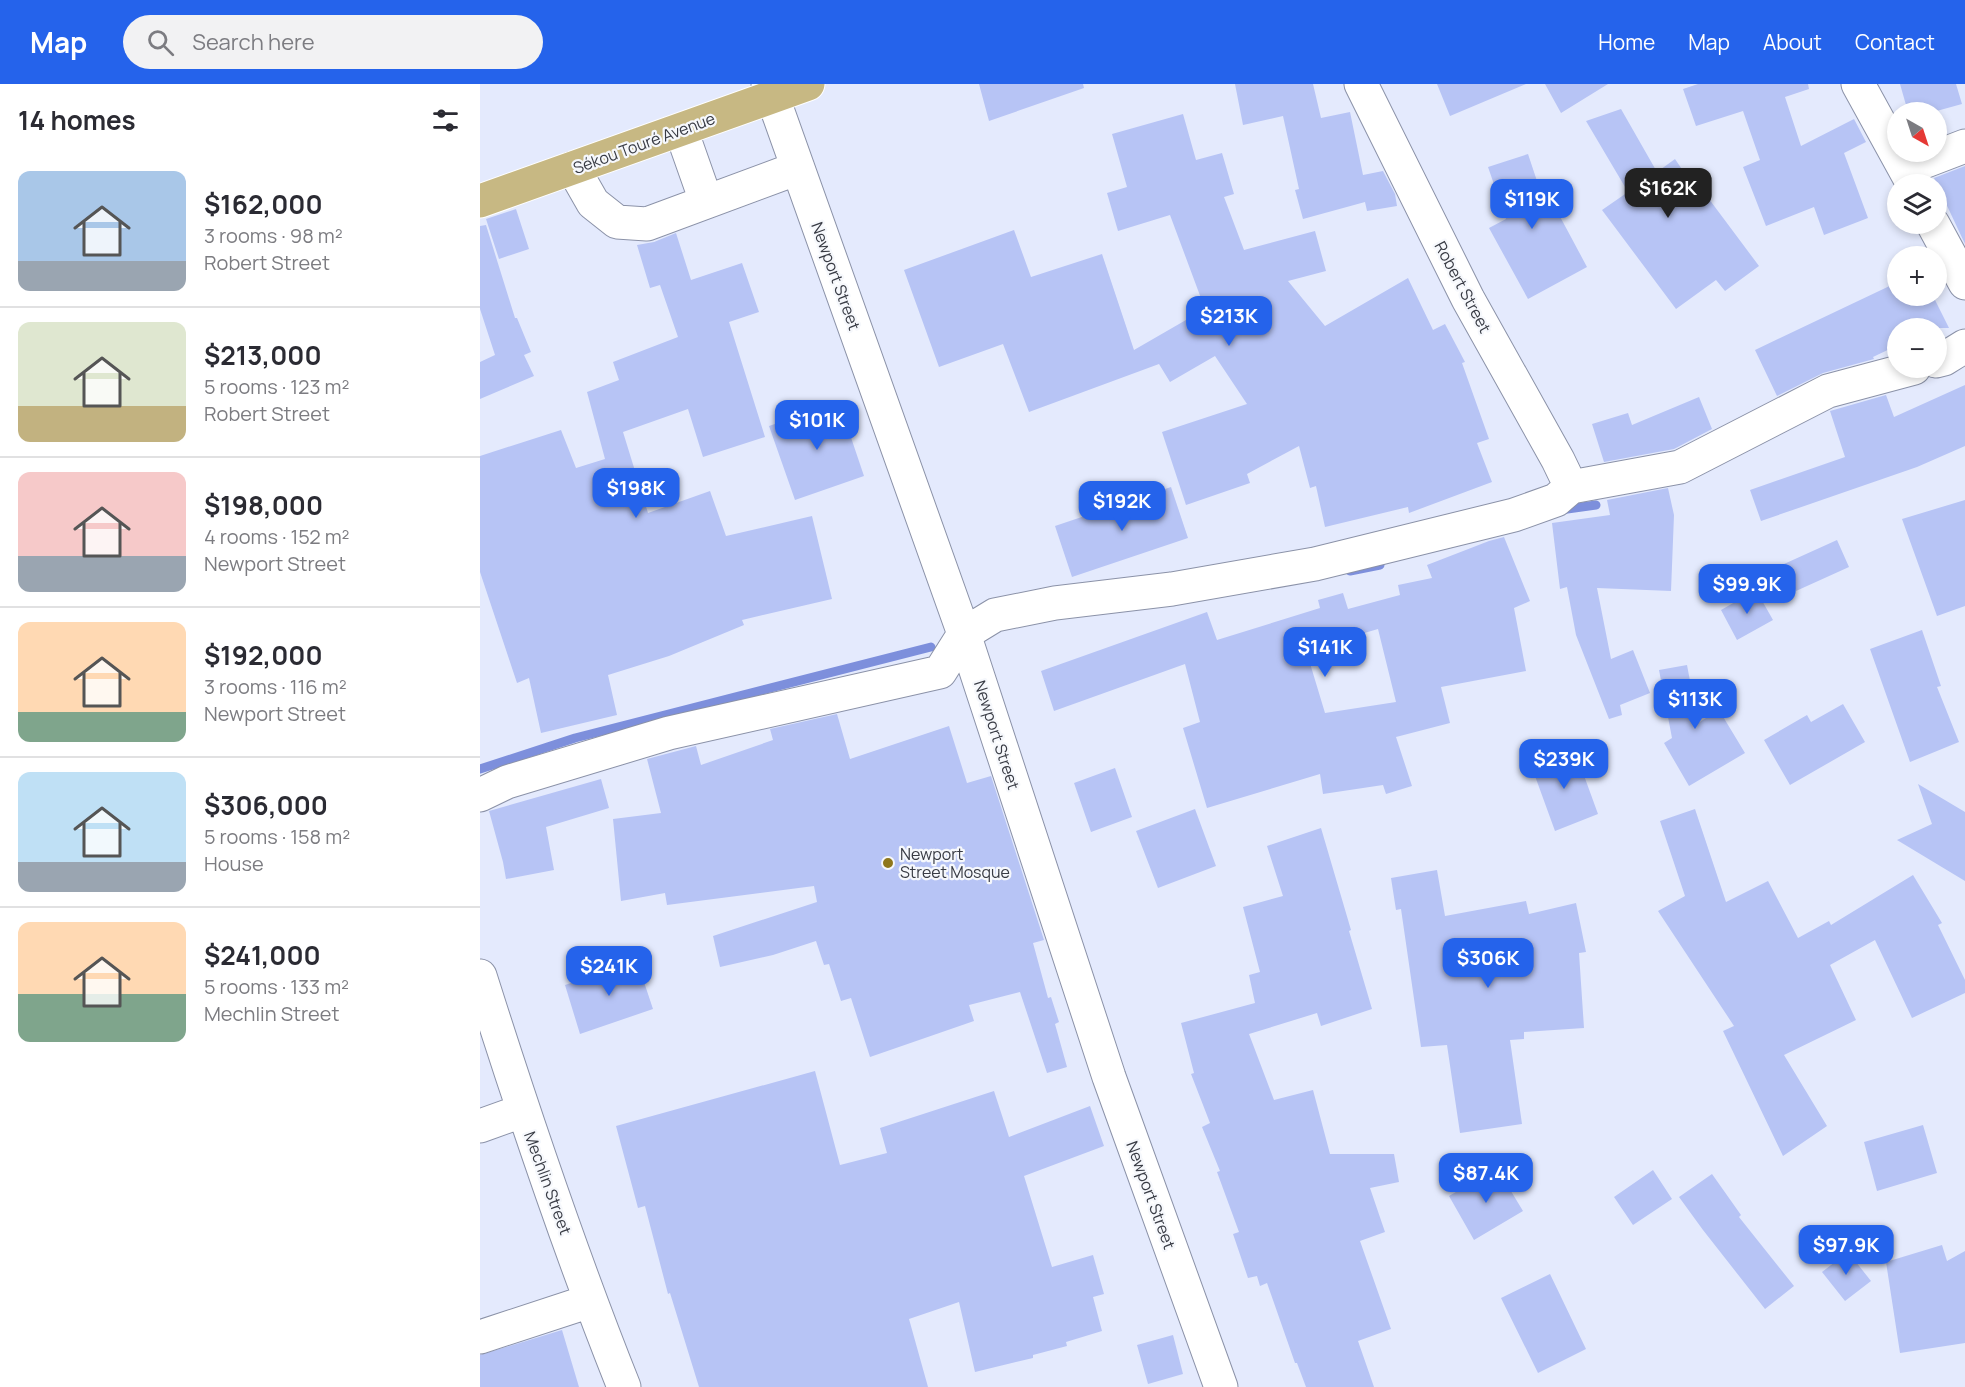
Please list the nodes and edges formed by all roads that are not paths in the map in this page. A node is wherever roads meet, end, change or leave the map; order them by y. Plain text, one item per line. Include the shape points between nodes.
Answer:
1 (808, 84) edge
2 (1361, 84) edge
3 (1858, 84) edge
4 (770, 91) edge
5 (681, 130) junction
6 (1965, 146) edge
7 (573, 168) junction
8 (798, 168) junction
9 (1907, 174) edge
10 (1914, 174) edge
11 (480, 201) edge
12 (706, 201) junction
13 (1939, 234) edge
14 (1965, 283) edge
15 (1965, 346) edge
16 (1947, 358) edge
17 (1887, 375) edge
18 (1571, 487) junction
19 (964, 634) junction
20 (480, 795) edge
21 (480, 976) edge
22 (522, 1111) junction
23 (480, 1126) edge
24 (590, 1301) junction
25 (480, 1337) edge
26 (624, 1387) edge
27 (1221, 1387) edge

1 - 4 main road, Sékou Touré Avenue
2 - 18 street, Robert Street via 1468,299
3 - 9 street
4 - 5 main road, Sékou Touré Avenue
4 - 8 street, Newport Street
5 - 7 main road, Sékou Touré Avenue
5 - 12 street
6 - 10 street
7 - 11 main road, Sékou Touré Avenue
7 - 12 street via 593,203 617,222 647,224
8 - 12 street
8 - 19 street, Newport Street
13 - 14 street
15 - 16 street
17 - 18 street via 1828,391 1680,467
18 - 19 street via 1556,500 1514,515 1400,544 1315,564 995,615
19 - 20 street via 940,672 669,733 507,782
19 - 27 street, Newport Street via 1109,1077
21 - 22 street, Mechlin Street
22 - 23 street
22 - 24 street, Mechlin Street
24 - 25 street
24 - 26 street, Mechlin Street

